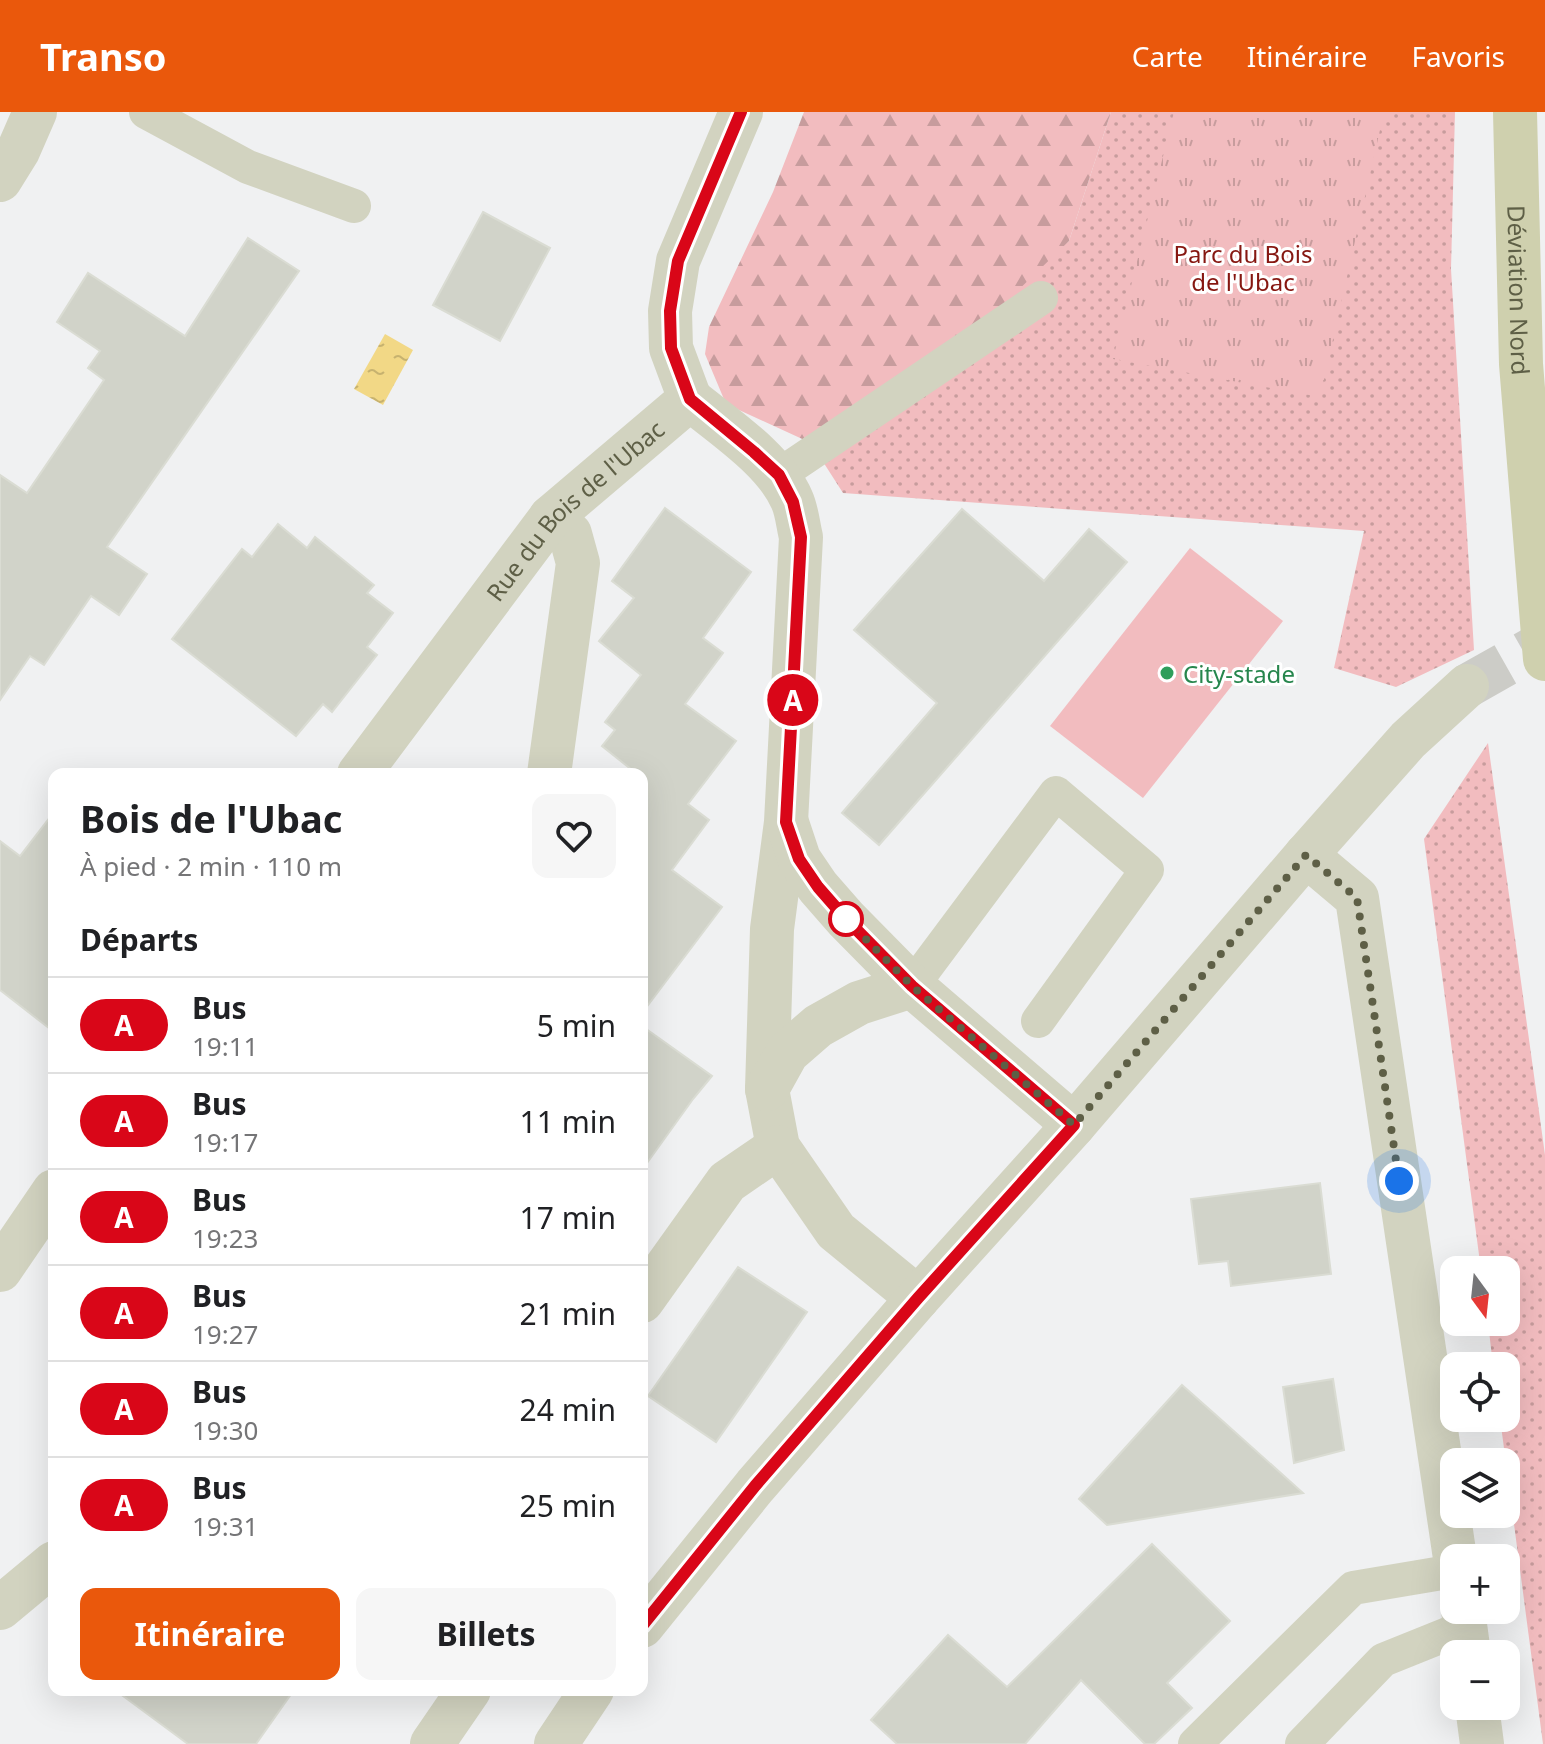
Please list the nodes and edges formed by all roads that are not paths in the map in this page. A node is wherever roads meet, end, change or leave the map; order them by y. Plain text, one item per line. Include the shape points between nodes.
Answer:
1 (35, 112) edge
2 (146, 112) edge
3 (741, 112) edge
4 (1515, 112) edge
5 (0, 180) edge
6 (354, 206) dead end
7 (1041, 298) dead end
8 (690, 399) junction
9 (779, 475) junction
10 (551, 517) junction
11 (1545, 659) edge
12 (1467, 686) tunnel mouth
13 (363, 768) edge
14 (550, 768) edge
15 (786, 822) junction
16 (1306, 855) junction
17 (912, 986) junction
18 (1038, 1021) dead end
19 (767, 1089) junction
20 (1074, 1125) junction
21 (778, 1147) junction
22 (48, 1200) edge
23 (0, 1270) edge
24 (648, 1293) edge
25 (918, 1298) junction
26 (1453, 1544) edge
27 (48, 1568) edge
28 (1440, 1573) edge
29 (0, 1608) edge
30 (648, 1619) edge
31 (1466, 1630) edge
32 (465, 1696) edge
33 (588, 1696) edge
34 (1479, 1720) edge
35 (432, 1744) edge
36 (556, 1744) edge
37 (1195, 1744) edge
38 (1302, 1744) edge
39 (1482, 1744) edge

1 - 5 street
2 - 6 lane via 248,167
3 - 8 street via 678,261 671,348
4 - 11 main road, Déviation Nord via 1521,364
7 - 9 lane
8 - 9 street
8 - 10 street, Rue du Bois de l'Ubac
9 - 15 street via 793,502 801,537
10 - 13 street, Rue du Bois de l'Ubac
10 - 14 street via 570,534 578,563
12 - 16 street via 1408,740
15 - 17 street via 799,859 818,887
15 - 19 street via 772,929
16 - 20 street
16 - 26 street via 1357,898
17 - 18 lane via 1056,793 1147,870
17 - 19 street via 859,1003 818,1026 787,1053
17 - 20 street
19 - 21 street
20 - 25 street
21 - 24 street via 727,1182
21 - 25 street via 836,1231
22 - 23 street
25 - 30 street
27 - 29 street
28 - 37 lane via 1353,1588
31 - 38 lane via 1383,1660
32 - 35 street
33 - 36 street
34 - 39 street

